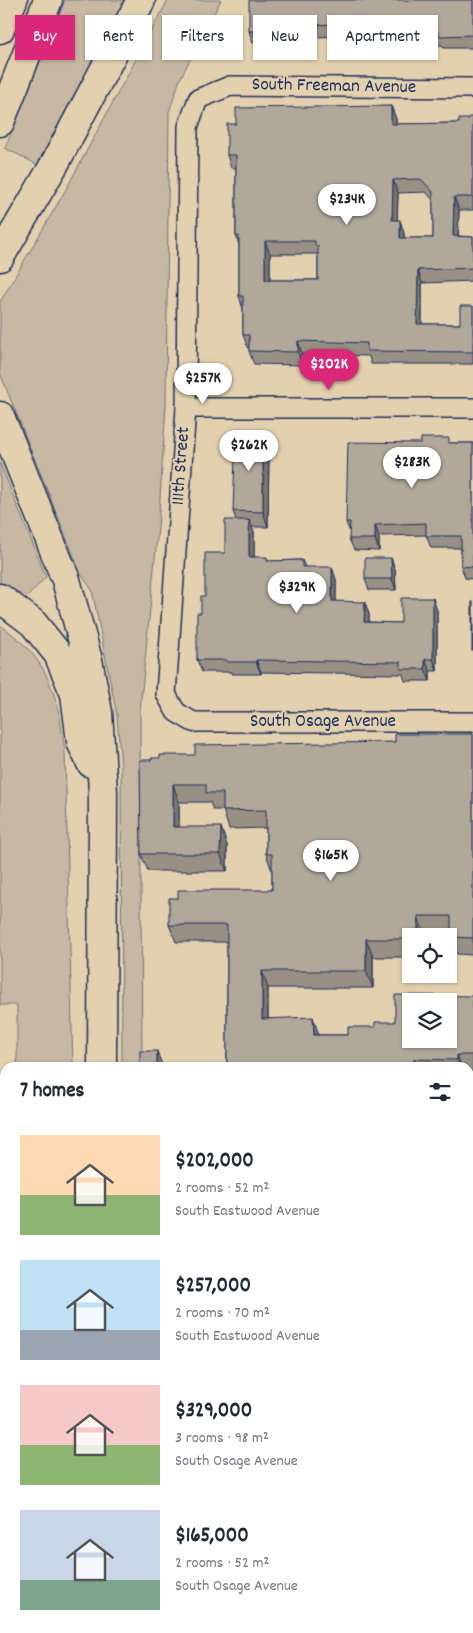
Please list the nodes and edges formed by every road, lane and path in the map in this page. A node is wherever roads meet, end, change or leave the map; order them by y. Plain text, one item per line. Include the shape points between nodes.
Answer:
1 (13, 0) edge
2 (48, 0) edge
3 (141, 0) edge
4 (0, 29) edge
5 (473, 88) edge
6 (198, 99) joint
7 (0, 122) edge
8 (0, 257) edge
9 (186, 408) junction
10 (473, 408) edge
11 (1, 419) edge
12 (0, 598) edge
13 (176, 712) joint
14 (473, 722) edge
15 (103, 792) junction
16 (102, 1062) edge

1 - 4 main road
2 - 7 main road
3 - 8 main road via 54,164
5 - 6 street, South Freeman Avenue via 230,86
6 - 9 street, 111th Street via 188,127
9 - 10 street
9 - 13 street, 111th Street via 166,694
11 - 15 main road via 66,580 88,660 98,712
12 - 15 main road via 33,623 58,654 75,694 81,742
13 - 14 street, South Osage Avenue via 194,722
15 - 16 main road

